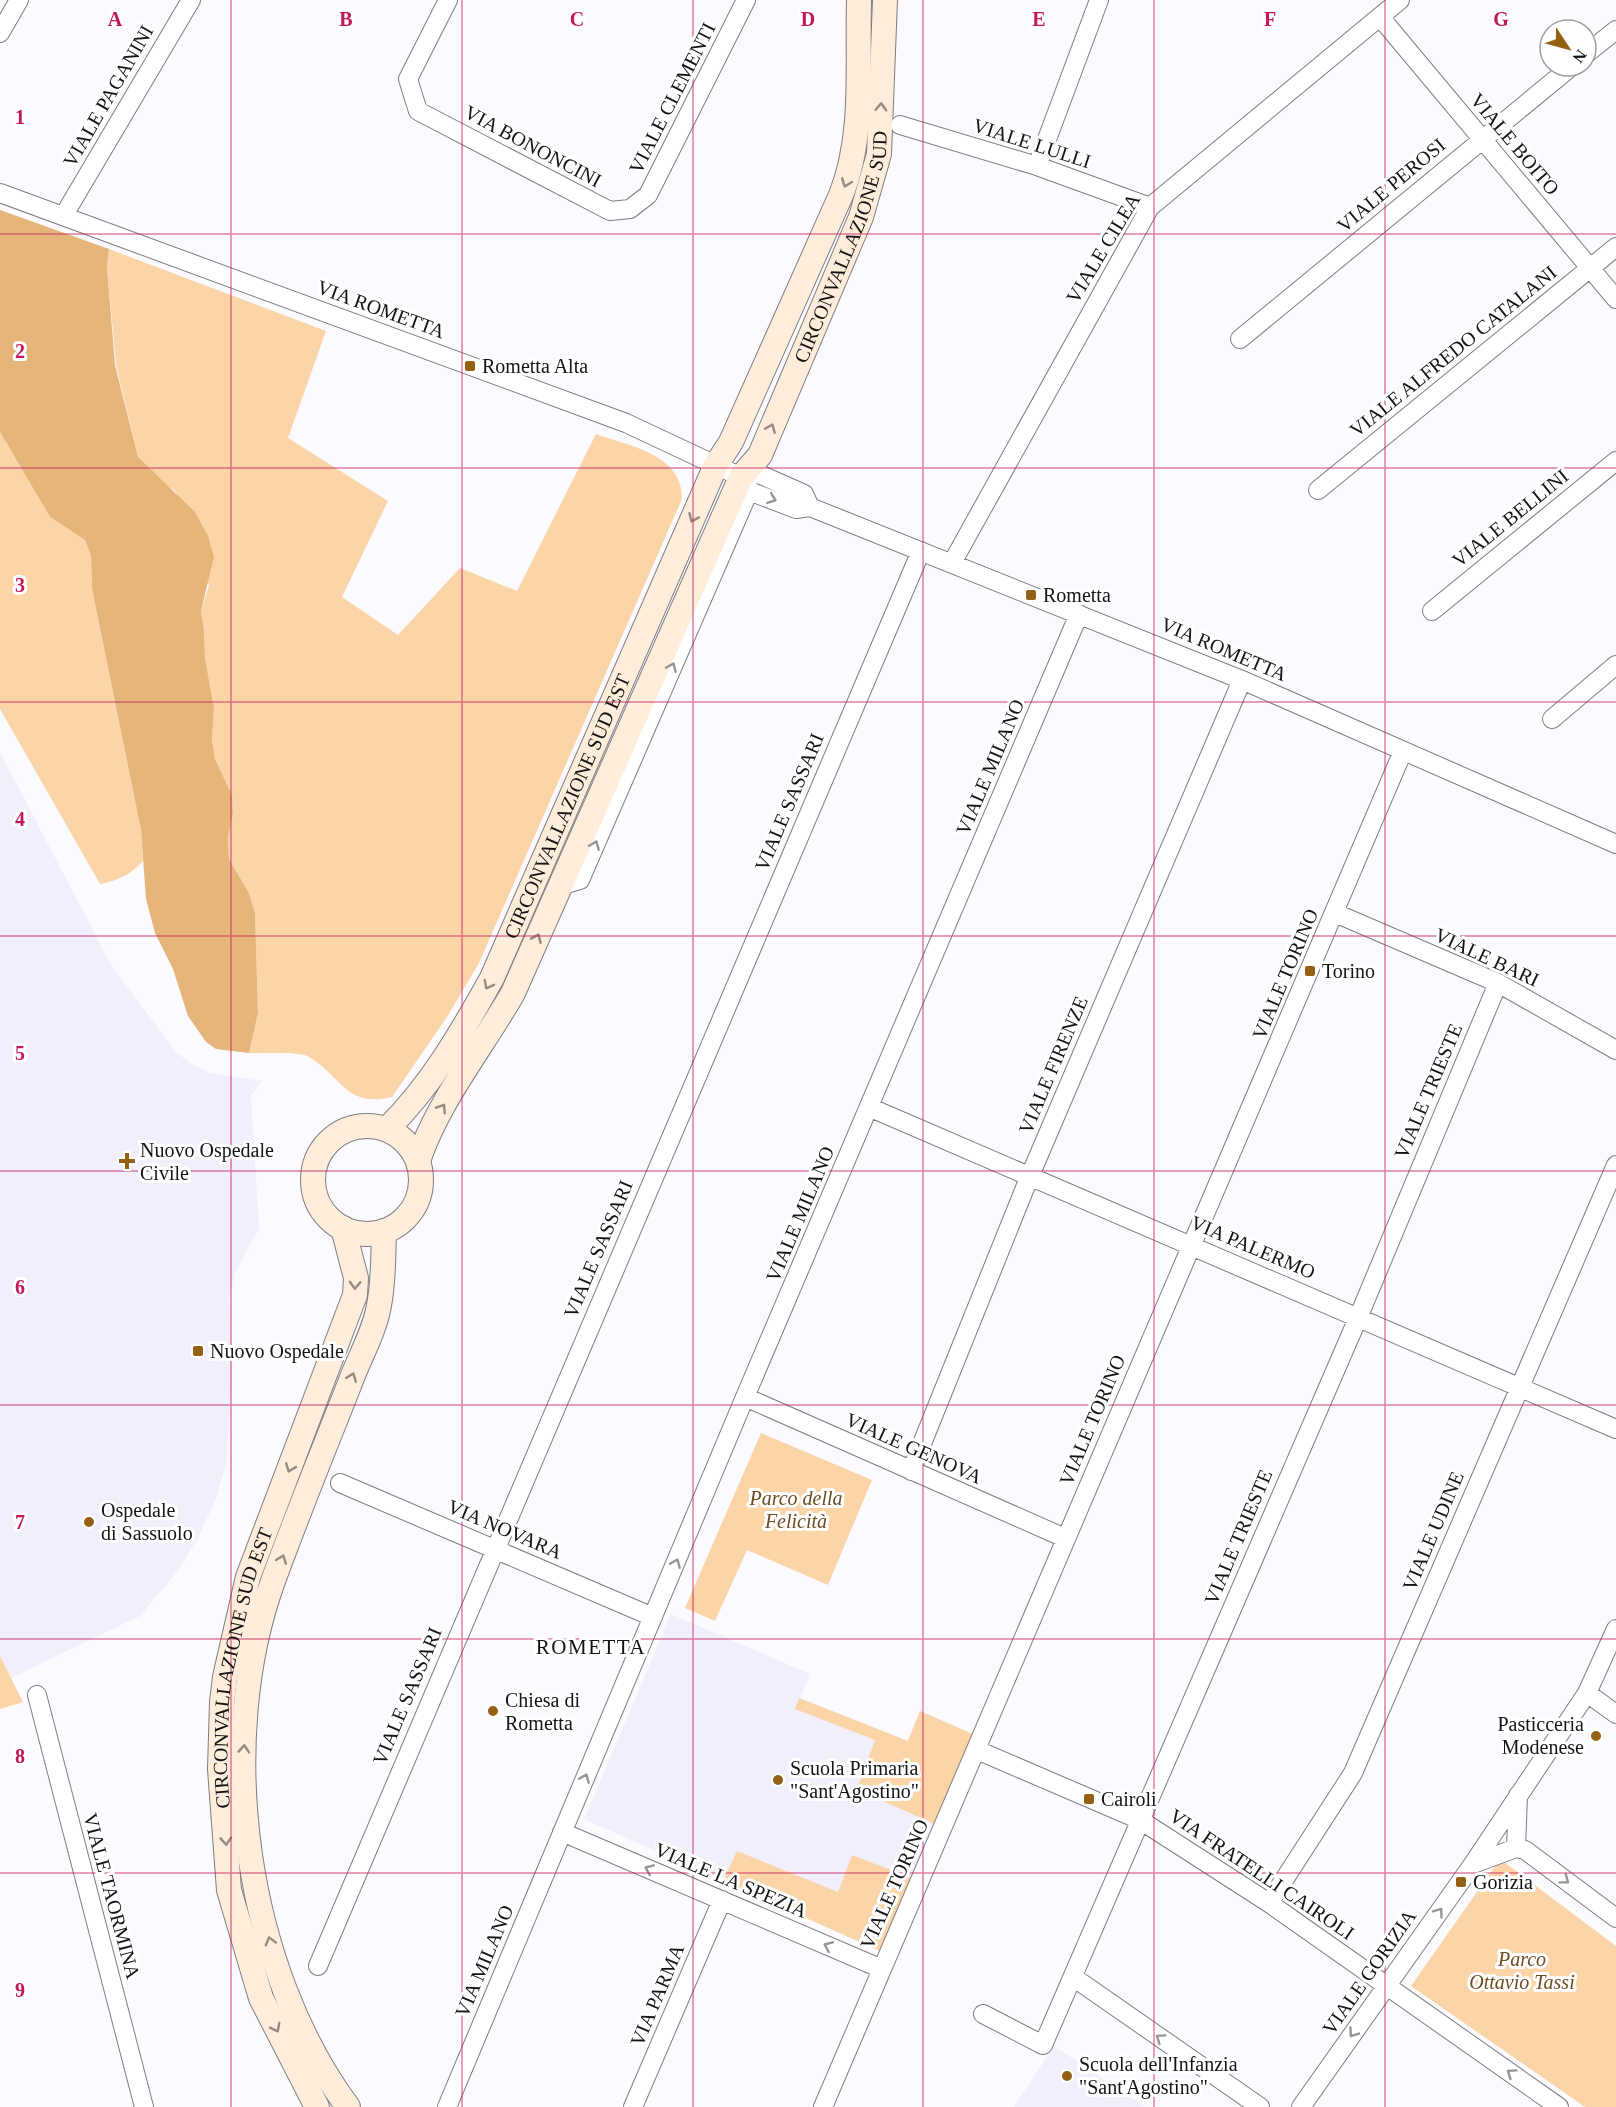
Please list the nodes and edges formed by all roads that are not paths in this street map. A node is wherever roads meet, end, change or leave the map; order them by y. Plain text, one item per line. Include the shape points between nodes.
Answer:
1 (19, 0) edge
2 (190, 0) edge
3 (448, 0) edge
4 (746, 0) edge
5 (859, 0) edge
6 (885, 0) edge
7 (1099, 0) edge
8 (1400, 0) edge
9 (1380, 17) junction
10 (1616, 30) edge
11 (0, 33) edge
12 (1598, 44) edge
13 (1557, 78) edge
14 (900, 125) dead end
15 (1482, 139) junction
16 (1037, 166) junction
17 (0, 194) edge
18 (1150, 207) junction
19 (630, 209) joint
20 (64, 215) junction
21 (1616, 247) edge
22 (1590, 269) junction
23 (1616, 299) edge
24 (1240, 339) dead end
25 (1616, 460) edge
26 (716, 465) junction
27 (745, 484) junction
28 (1318, 490) dead end
29 (921, 551) junction
30 (952, 563) junction
31 (1432, 611) dead end
32 (1079, 614) junction
33 (1616, 665) edge
34 (1242, 680) junction
35 (1552, 719) dead end
36 (1403, 751) junction
37 (1616, 844) edge
38 (1335, 913) junction
39 (1498, 983) junction
40 (1616, 1050) edge
41 (871, 1108) junction
42 (387, 1129) junction
43 (418, 1161) junction
44 (1616, 1165) edge
45 (1029, 1178) junction
46 (343, 1228) junction
47 (384, 1231) junction
48 (1192, 1245) junction
49 (1358, 1318) junction
50 (1520, 1388) junction
51 (745, 1397) junction
52 (1616, 1429) edge
53 (911, 1471) junction
54 (340, 1483) dead end
55 (1065, 1538) junction
56 (494, 1549) junction
57 (653, 1617) junction
58 (1616, 1629) edge
59 (1587, 1693) junction
60 (37, 1695) dead end
61 (1616, 1714) edge
62 (977, 1750) junction
63 (1518, 1795) junction
64 (1140, 1820) junction
65 (562, 1832) junction
66 (1516, 1848) junction
67 (1473, 1864) junction
68 (722, 1900) junction
69 (1269, 1902) junction
70 (1616, 1918) edge
71 (318, 1966) dead end
72 (882, 1969) junction
73 (1073, 1977) junction
74 (1386, 1985) junction
75 (983, 2014) dead end
76 (144, 2107) edge
77 (317, 2107) edge
78 (348, 2107) edge
79 (447, 2107) edge
80 (633, 2107) edge
81 (823, 2107) edge
82 (1260, 2107) edge
83 (1301, 2107) edge
84 (1559, 2107) edge

1 - 11 street
2 - 20 street, VIALE PAGANINI
3 - 19 street, VIA BONONCINI via 408,80 418,111 610,211
4 - 19 street, VIALE CLEMENTI via 648,195
5 -> 26 main road, CIRCONVALLAZIONE SUD via 856,133 850,172 731,442
27 -> 6 main road, CIRCONVALLAZIONE SUD via 861,217 879,154
7 - 16 street
8 - 9 street, VIALE CILEA
9 - 15 street, VIALE BOITO
9 - 18 street, VIALE CILEA
10 - 12 street
13 - 15 street, VIALE PEROSI
14 - 16 street, VIALE LULLI
15 - 22 street, VIALE BOITO
15 - 24 street, VIALE PEROSI
16 - 18 street, VIALE LULLI
17 - 20 street, VIA ROMETTA
18 - 30 street, VIALE CILEA
20 - 26 street, VIA ROMETTA via 626,423
21 - 22 street, VIALE ALFREDO CATALANI
22 - 23 street, VIALE BOITO
22 - 28 street, VIALE ALFREDO CATALANI
25 - 31 street, VIALE BELLINI
26 - 27 street, VIA ROMETTA
26 -> 42 main road, CIRCONVALLAZIONE SUD EST via 492,978 468,1022 412,1104
27 - 29 street, VIA ROMETTA via 759,474 804,494 810,507
43 -> 27 main road, CIRCONVALLAZIONE SUD EST via 428,1130 513,993
29 - 30 street, VIA ROMETTA
29 - 56 street, VIALE SASSARI
30 - 32 street, VIA ROMETTA
32 - 34 street, VIA ROMETTA
32 - 41 street, VIALE MILANO
33 - 35 street
34 - 36 street, VIA ROMETTA
34 - 45 street, VIALE FIRENZE
36 - 37 street, VIA ROMETTA
36 - 38 street, VIALE TORINO
38 - 39 street, VIALE BARI
38 - 48 street, VIALE TORINO
39 - 40 street, VIALE BARI
39 - 49 street, VIALE TRIESTE
41 - 45 street, VIA PALERMO
41 - 51 street, VIALE MILANO
42 - 43 main road via 411,1148
42 - 46 main road via 369,1125 349,1128 330,1140 316,1160 316,1198 327,1215
43 - 47 main road, CIRCONVALLAZIONE SUD EST via 421,1182 416,1203 403,1220
44 - 50 street, VIALE UDINE
45 - 48 street, VIA PALERMO
45 - 53 street, VIALE FIRENZE
46 - 47 main road via 363,1234
46 -> 77 main road, CIRCONVALLAZIONE SUD EST via 356,1278 354,1296 248,1577 225,1677 220,1749 229,1890 261,1998
78 -> 47 main road, CIRCONVALLAZIONE SUD EST via 332,2085 282,1988 252,1878 242,1769 249,1678 272,1584 379,1306
48 - 49 street, VIA PALERMO
48 - 55 street, VIALE TORINO
49 - 50 street, VIA PALERMO
49 - 64 street, VIALE TRIESTE
50 - 52 street, VIA PALERMO
50 - 69 street, VIALE UDINE via 1353,1773
51 - 53 street, VIALE GENOVA
57 -> 51 street, VIALE MILANO
53 - 55 street, VIALE GENOVA
54 - 56 street, VIA NOVARA
55 - 62 street, VIALE TORINO
56 - 57 street, VIA NOVARA
56 - 71 street, VIALE SASSARI
65 -> 57 street, VIALE MILANO
58 - 59 street, VIALE GORIZIA
59 - 61 street
59 - 63 street, VIALE GORIZIA
60 - 76 street, VIALE TAORMINA
62 - 64 street, VIA FRATELLI CAIROLI
62 - 72 street, VIALE TORINO
63 - 66 street
63 - 67 street, VIALE GORIZIA
64 - 69 street, VIA FRATELLI CAIROLI
64 - 73 street, VIALE TRIESTE
68 -> 65 street, VIALE LA SPEZIA
65 - 79 street, VIA MILANO
66 - 67 street
66 -> 70 street via 1525,1850
74 -> 67 street, VIALE GORIZIA
72 -> 68 street, VIALE LA SPEZIA
68 - 80 street, VIA PARMA
69 - 74 street, VIA FRATELLI CAIROLI
72 - 81 street, VIALE TORINO
73 - 75 street, VIALE TRIESTE via 1043,2045
82 -> 73 street
74 -> 83 street, VIALE GORIZIA
84 -> 74 street, VIA FRATELLI CAIROLI

